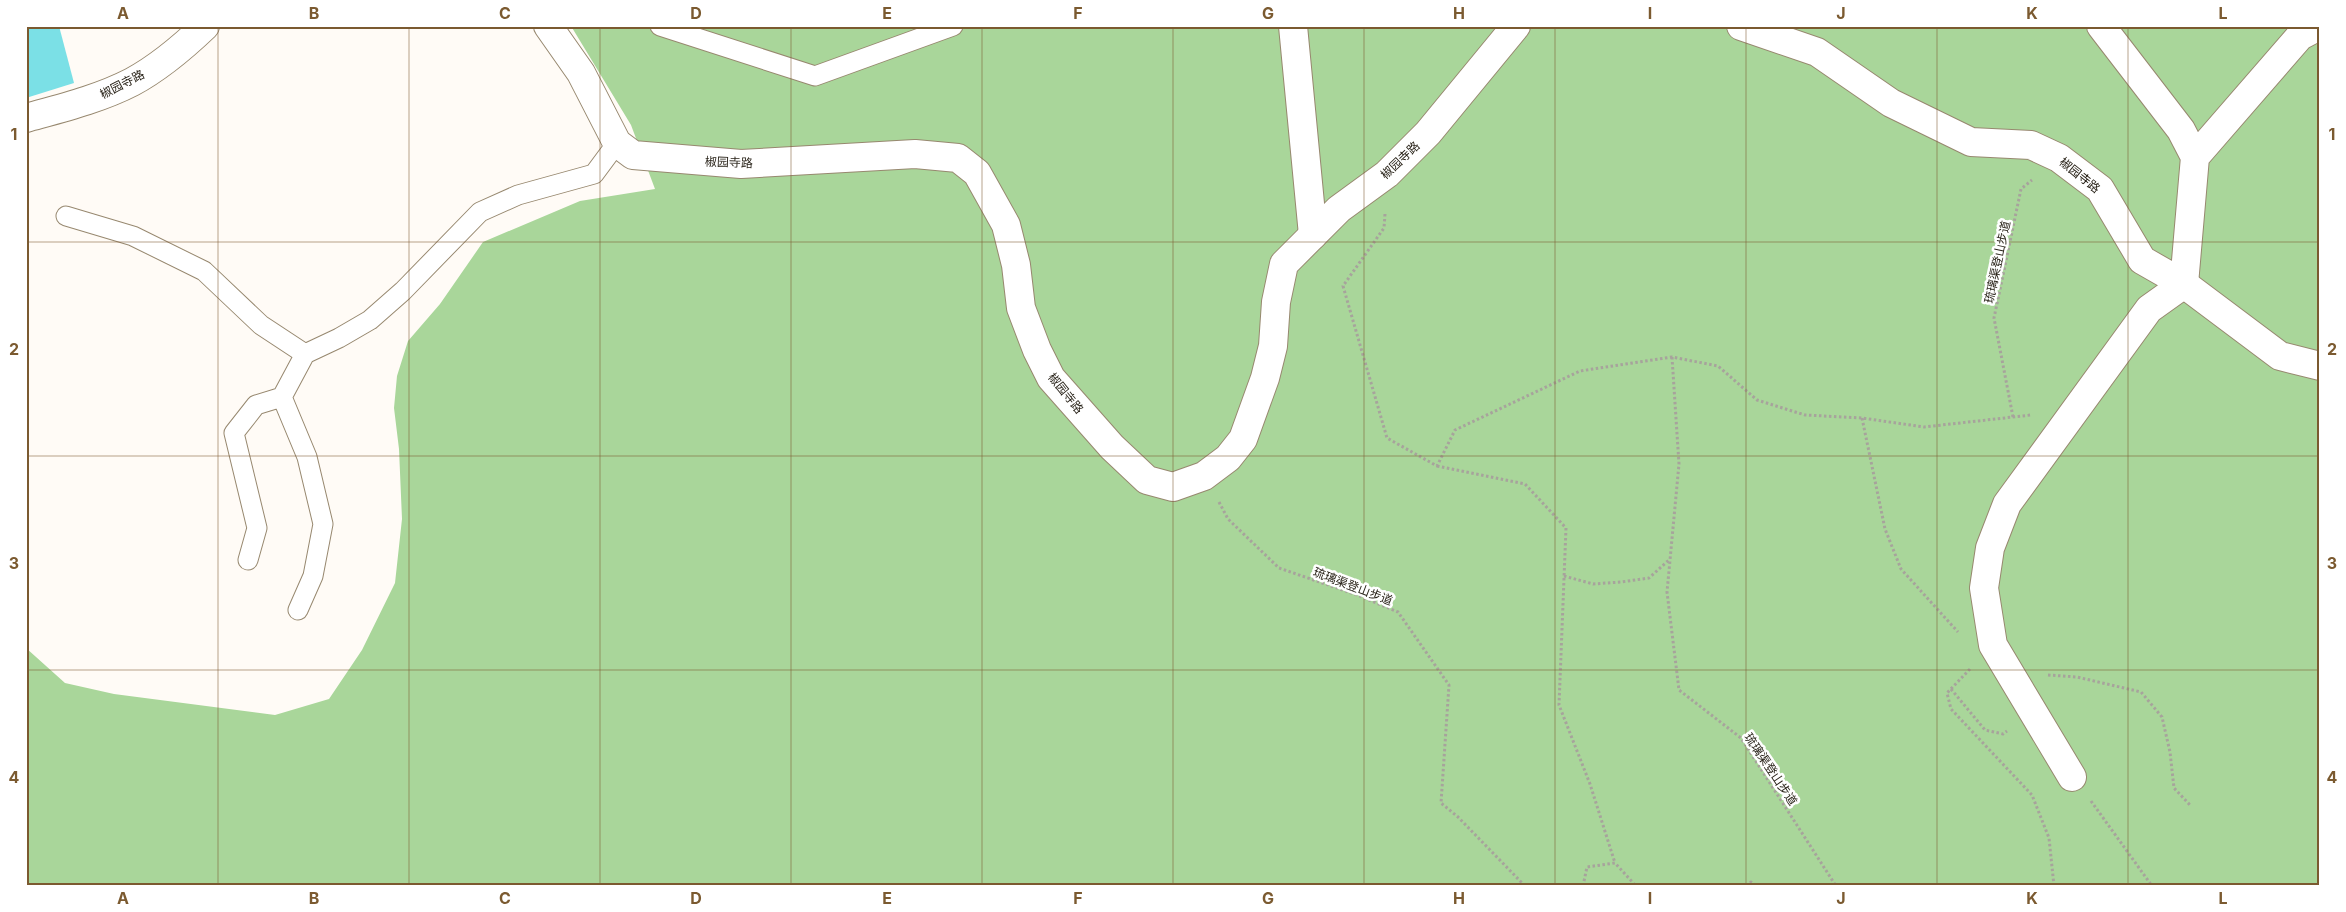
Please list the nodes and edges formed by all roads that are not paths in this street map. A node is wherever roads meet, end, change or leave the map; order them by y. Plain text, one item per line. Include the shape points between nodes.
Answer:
1 (205, 26) edge
2 (548, 26) edge
3 (660, 26) edge
4 (953, 26) edge
5 (1293, 26) edge
6 (1516, 26) edge
7 (1741, 26) edge
8 (2100, 26) edge
9 (2319, 26) edge
10 (26, 118) edge
11 (617, 143) junction
12 (2195, 158) junction
13 (66, 216) dead end
14 (1313, 235) junction
15 (2184, 284) junction
16 (306, 354) junction
17 (2320, 366) edge
18 (282, 397) junction
19 (248, 560) dead end
20 (298, 610) dead end
21 (2072, 776) road end

1 - 10 street, 椒园寺路 via 184,46 132,82 85,101
2 - 11 street via 581,72
3 - 4 lane via 815,76
5 - 14 street
6 - 14 street, 椒园寺路 via 1428,133 1386,174 1339,209
7 - 15 street, 椒园寺路 via 1817,52 1891,103 1971,142 2031,145 2059,158 2100,189 2142,260
8 - 12 street via 2181,130
9 - 12 street via 2300,36
11 - 14 street, 椒园寺路 via 633,155 741,164 915,154 958,158 977,173 1006,225 1016,265 1021,308 1051,378 1112,447 1147,480 1174,487 1204,476 1228,458 1243,439 1273,346 1276,302 1284,264
11 - 16 lane via 594,174 518,195 480,212 370,320
12 - 15 street
13 - 16 lane via 133,236 204,271 261,325
15 - 17 street, 椒园寺路 via 2280,356
15 - 21 street via 2150,309 2007,504 1990,548 1984,588 1993,646
16 - 18 lane
18 - 19 lane via 256,405 234,433 257,528
18 - 20 lane via 307,457 323,524 313,576

